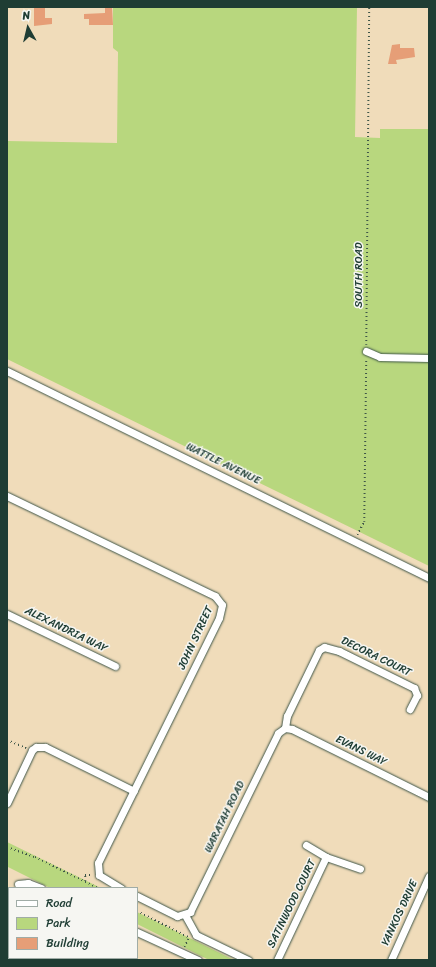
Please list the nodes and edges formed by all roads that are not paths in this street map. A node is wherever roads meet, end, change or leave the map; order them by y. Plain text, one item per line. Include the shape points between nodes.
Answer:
1 (366, 351) road end
2 (429, 358) edge
3 (7, 371) edge
4 (7, 496) edge
5 (429, 578) edge
6 (7, 614) edge
7 (115, 666) dead end
8 (410, 709) dead end
9 (285, 728) junction
10 (134, 791) junction
11 (428, 796) edge
12 (7, 803) edge
13 (306, 845) dead end
14 (326, 857) junction
15 (360, 868) dead end
16 (429, 876) edge
17 (18, 884) dead end
18 (38, 887) edge
19 (119, 887) edge
20 (138, 896) edge
21 (185, 915) junction
22 (138, 932) edge
23 (195, 960) edge
24 (248, 960) edge
25 (277, 960) edge
26 (391, 960) edge

1 - 2 street via 380,357
3 - 5 street, WATTLE AVENUE
4 - 10 street, JOHN STREET via 215,596 222,605 219,618
6 - 7 street, ALEXANDRIA WAY
8 - 9 street, DECORA COURT via 417,695 414,688 339,651 324,647 320,650 287,716
9 - 11 street, EVANS WAY via 292,729
9 - 21 street, WARATAH ROAD via 278,733 190,912
10 - 12 street via 45,747 36,747 32,750
10 - 19 street, JOHN STREET via 98,863 99,875
13 - 14 street, SATINWOOD COURT
14 - 15 street, SATINWOOD COURT
14 - 25 street, SATINWOOD COURT
16 - 26 street, YANKOS DRIVE
17 - 18 street via 28,883
20 - 21 street via 178,916
21 - 24 street via 196,935
22 - 23 street

